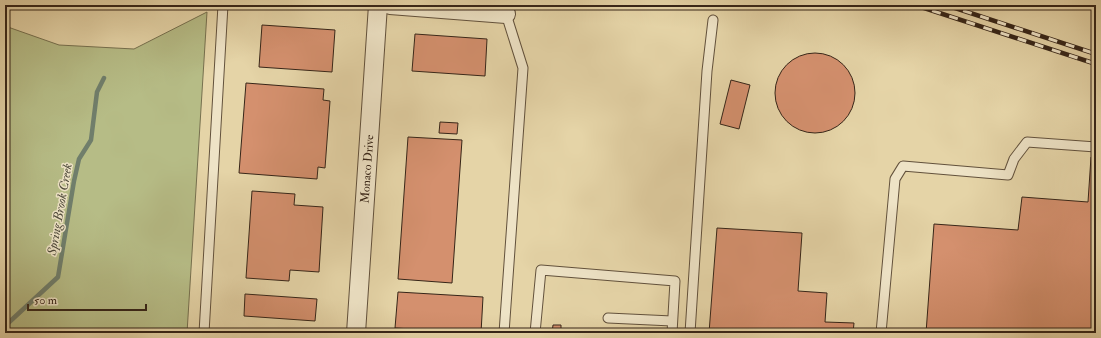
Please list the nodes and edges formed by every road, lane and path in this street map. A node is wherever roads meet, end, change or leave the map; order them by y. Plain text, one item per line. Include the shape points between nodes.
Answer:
1 (223, 5) edge
2 (378, 5) edge
3 (390, 5) edge
4 (506, 14) joint
5 (713, 20) dead end
6 (1096, 147) edge
7 (608, 318) dead end
8 (672, 321) junction
9 (204, 333) edge
10 (356, 333) edge
11 (504, 333) edge
12 (536, 333) edge
13 (672, 333) edge
14 (690, 333) edge
15 (881, 333) edge

1 - 9 lane
2 - 10 street, Monaco Drive
3 - 4 street
4 - 11 lane via 523,68
5 - 14 lane via 707,71
6 - 15 lane via 1027,142 1014,159 1008,175 903,166 895,179
7 - 8 lane
8 - 12 lane via 675,281 541,270
8 - 13 lane

